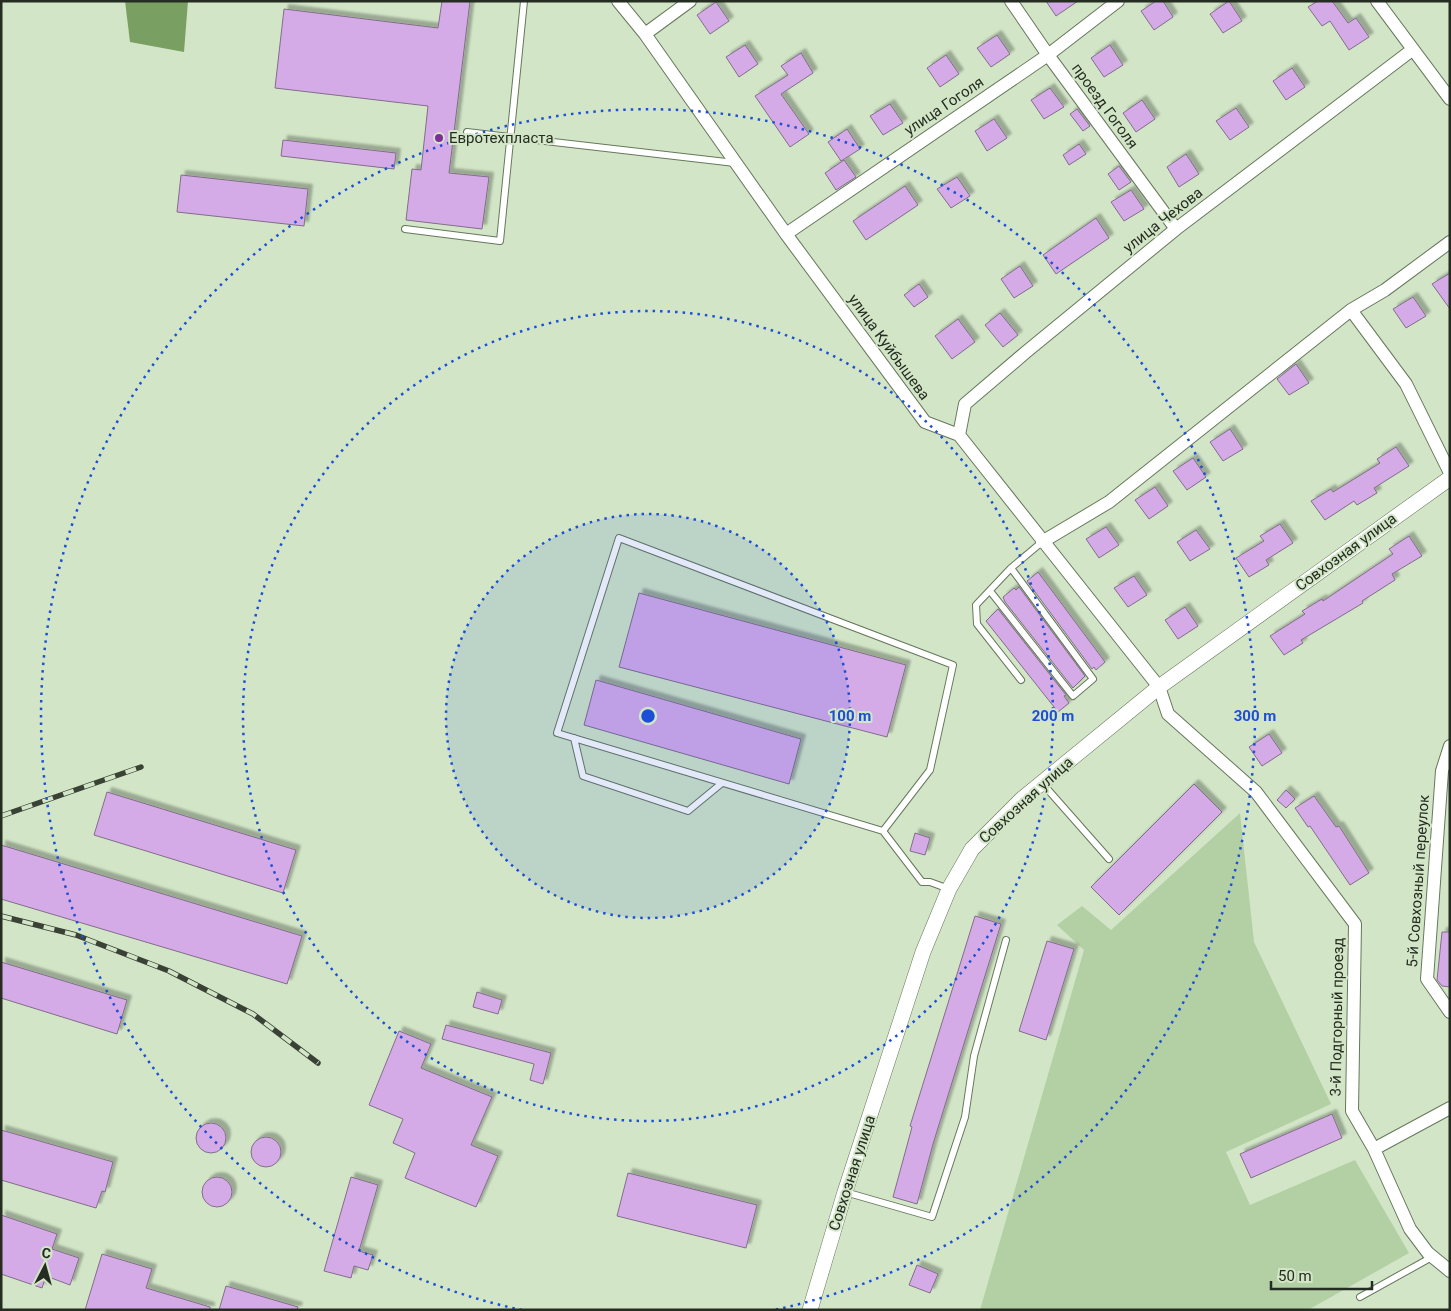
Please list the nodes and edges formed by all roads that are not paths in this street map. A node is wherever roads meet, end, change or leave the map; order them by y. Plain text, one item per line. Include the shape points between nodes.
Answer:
1 (524, 1) edge
2 (618, 1) edge
3 (690, 1) edge
4 (1011, 1) edge
5 (1118, 1) edge
6 (1377, 1) edge
7 (645, 34) junction
8 (1412, 50) junction
9 (1048, 55) junction
10 (1450, 99) edge
11 (467, 132) dead end
12 (510, 137) junction
13 (736, 163) junction
14 (405, 229) dead end
15 (1176, 229) junction
16 (786, 234) junction
17 (1450, 242) edge
18 (1351, 310) junction
19 (958, 436) junction
20 (1450, 472) edge
21 (1450, 478) edge
22 (1042, 542) junction
23 (1011, 568) junction
24 (990, 591) junction
25 (1021, 680) dead end
26 (1159, 687) junction
27 (574, 738) junction
28 (1450, 746) edge
29 (722, 782) junction
30 (1042, 783) junction
31 (883, 830) junction
32 (1109, 859) dead end
33 (949, 889) junction
34 (1006, 940) dead end
35 (1450, 1012) edge
36 (1450, 1108) edge
37 (1374, 1149) junction
38 (845, 1192) junction
39 (1432, 1257) junction
40 (1450, 1271) edge
41 (1360, 1297) dead end
42 (810, 1310) edge

1 - 12 lane
2 - 7 street, улица Куйбышева
3 - 7 street
4 - 9 street, проезд Гоголя
5 - 9 street, улица Гоголя
6 - 8 street
7 - 13 street, улица Куйбышева
8 - 10 street
8 - 15 street, улица Чехова
9 - 15 street, проезд Гоголя
9 - 16 street, улица Гоголя
11 - 12 lane
12 - 13 lane
12 - 14 lane via 500,241
13 - 16 street, улица Куйбышева
15 - 19 street, улица Чехова via 965,404
16 - 19 street, улица Куйбышева via 924,422
17 - 18 street via 1385,290
18 - 20 street via 1406,384
18 - 22 street via 1110,502
19 - 22 street, улица Куйбышева
21 - 26 street, Совхозная улица
22 - 23 lane
22 - 26 street, улица Куйбышева
23 - 24 lane
23 - 24 lane via 1093,679 1073,696
24 - 25 lane via 976,605 977,624
26 - 30 street, Совхозная улица
26 - 37 street, 3-й Подгорный проезд via 1168,714 1256,792 1355,924 1352,1111
27 - 29 lane
27 - 29 lane via 582,776 688,811
27 - 31 lane via 558,733 619,538 953,665 930,770
28 - 35 street, 5-й Совхозный переулок via 1442,771 1427,980
29 - 31 lane
30 - 32 lane
30 - 33 street, Совхозная улица via 972,849
31 - 33 lane via 922,882
33 - 38 street, Совхозная улица via 923,952
34 - 38 lane via 974,1056 965,1117 932,1217
36 - 37 street
37 - 39 street, 3-й Подгорный проезд via 1410,1229
38 - 42 street, Совхозная улица
39 - 40 street, 3-й Подгорный проезд
39 - 41 lane

